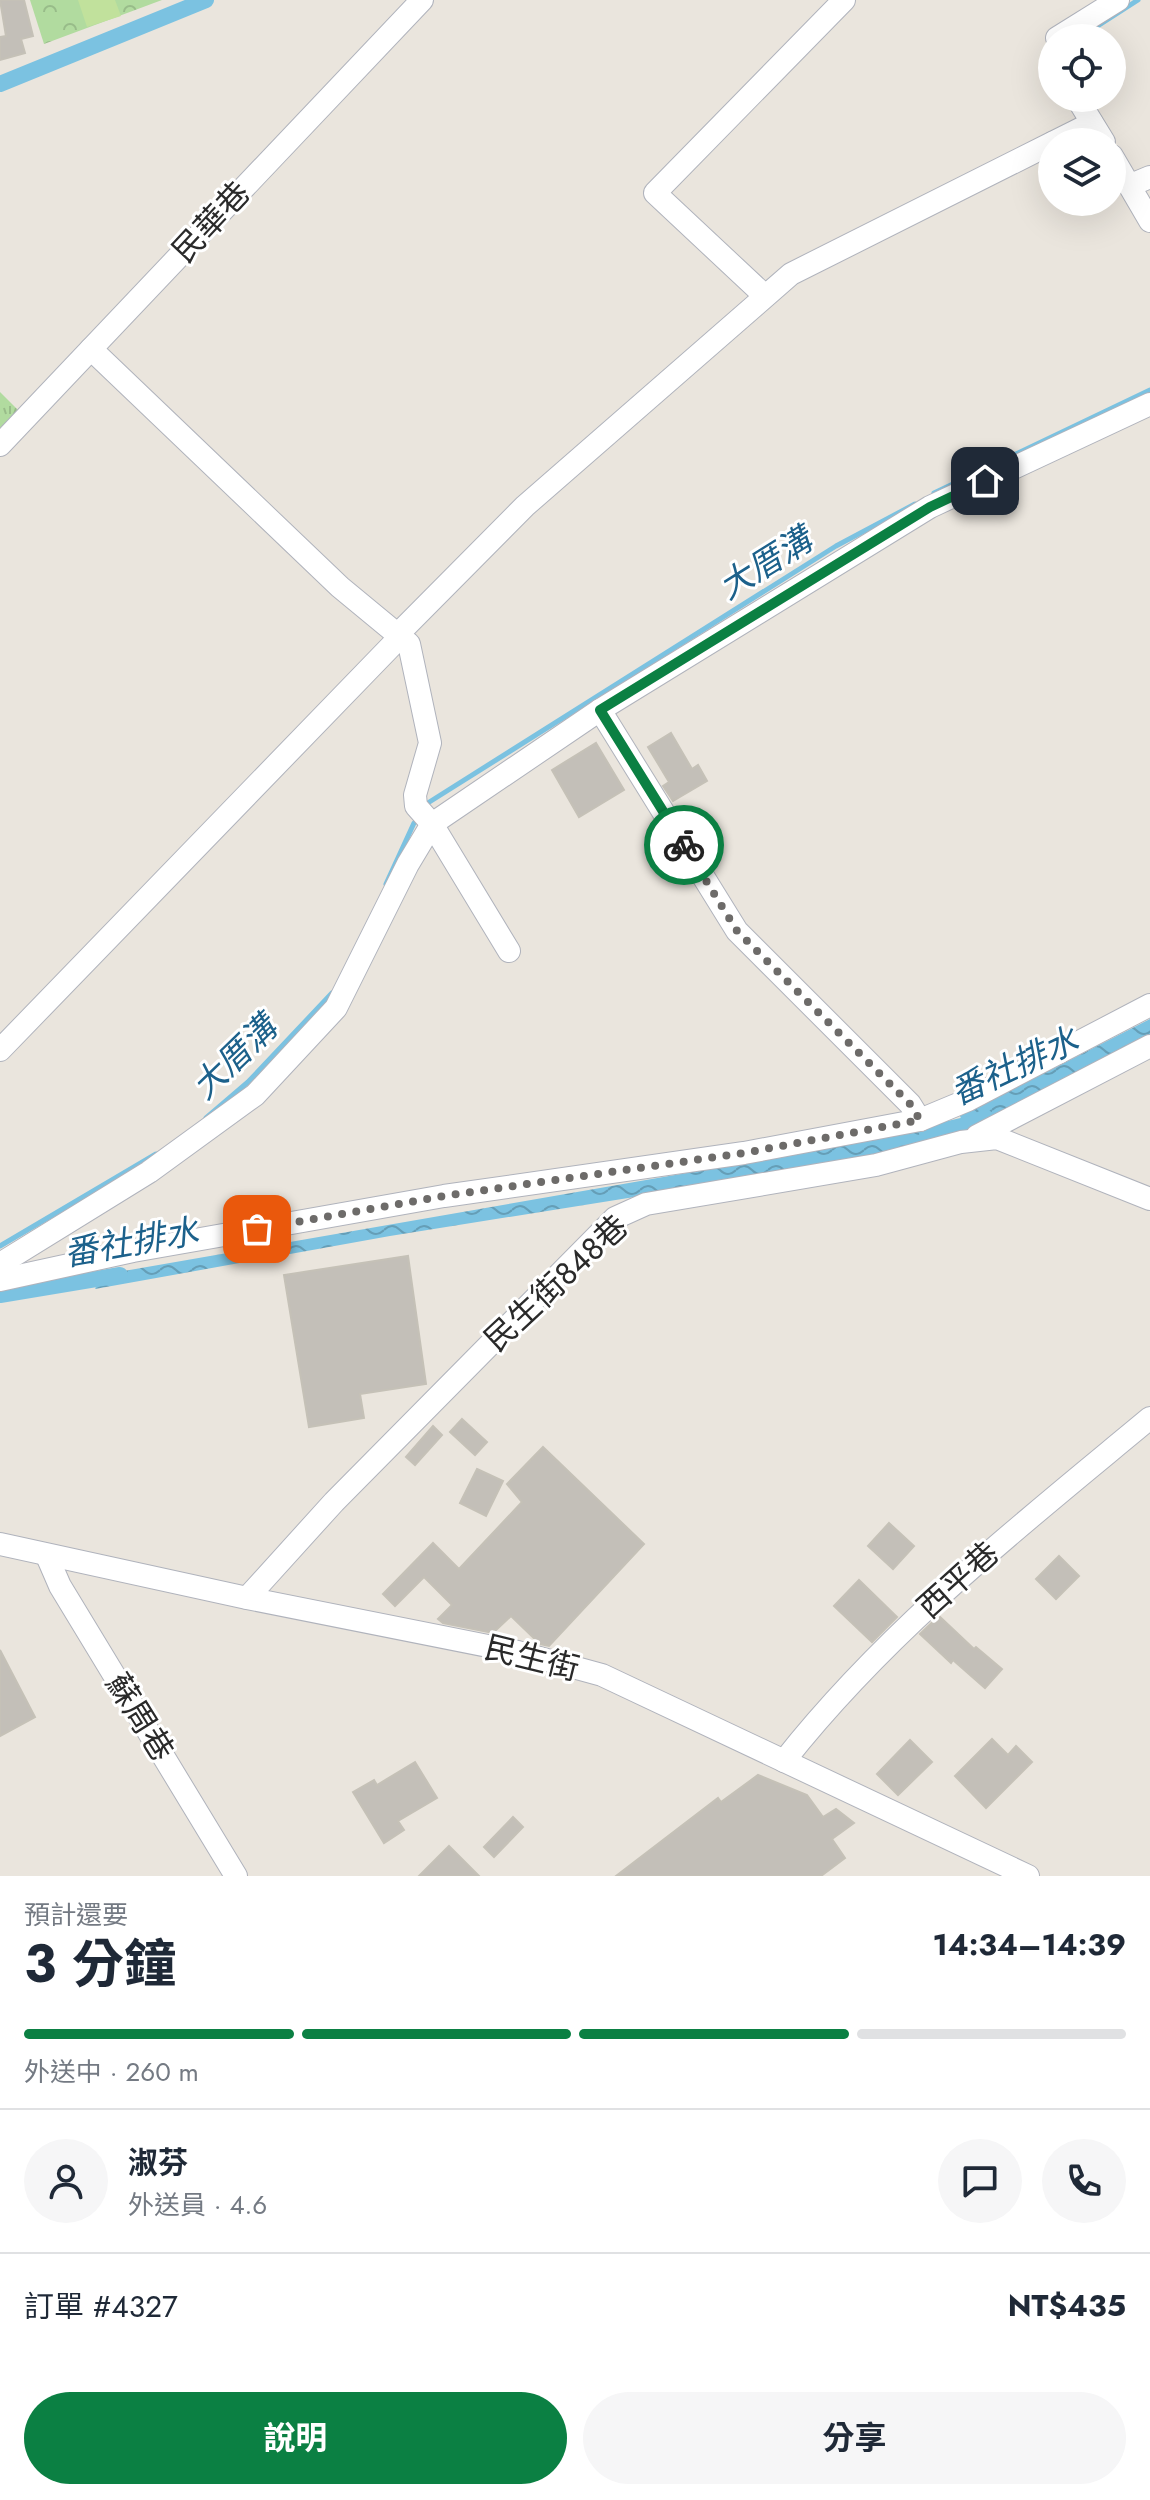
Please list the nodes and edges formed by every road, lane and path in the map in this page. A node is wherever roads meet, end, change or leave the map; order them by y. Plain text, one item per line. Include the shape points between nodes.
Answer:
1 (422, 0) edge
2 (844, 0) edge
3 (1118, 0) edge
4 (1080, 24) edge
5 (1038, 150) edge
6 (1140, 181) edge
7 (1150, 221) edge
8 (765, 296) junction
9 (91, 349) junction
10 (1150, 404) edge
11 (0, 445) edge
12 (399, 638) junction
13 (600, 710) junction
14 (432, 824) junction
15 (509, 951) dead end
16 (1150, 1005) edge
17 (1150, 1046) edge
18 (0, 1050) edge
19 (947, 1110) junction
20 (920, 1120) junction
21 (965, 1141) junction
22 (1150, 1199) edge
23 (0, 1264) edge
24 (0, 1280) edge
25 (1150, 1418) edge
26 (0, 1544) edge
27 (47, 1556) junction
28 (247, 1598) junction
29 (784, 1761) junction
30 (236, 1876) edge
31 (1028, 1876) edge

1 - 9 street, 民華巷
2 - 8 street via 655,193
3 - 4 street
5 - 8 street via 791,274
6 - 7 street
8 - 12 street via 525,506
9 - 11 street, 民華巷
9 - 12 street
10 - 13 street via 930,507
12 - 14 street via 409,644 430,743 416,806
12 - 18 street
13 - 14 street
13 - 20 street via 737,931
14 - 15 street
14 - 23 street via 336,1008 255,1095 149,1172
16 - 19 street
17 - 21 street
19 - 20 street
19 - 21 street
20 - 24 street via 744,1153 444,1196
21 - 22 street via 997,1138
21 - 28 street, 民生街848巷 via 876,1165 646,1204 615,1218 334,1502
25 - 29 street, 西平巷 via 936,1598 826,1708
26 - 27 street, 民生街
27 - 28 street, 民生街
27 - 30 street, 蘇周巷 via 60,1586
28 - 29 street, 民生街 via 518,1652 602,1675
29 - 31 street, 民生街

